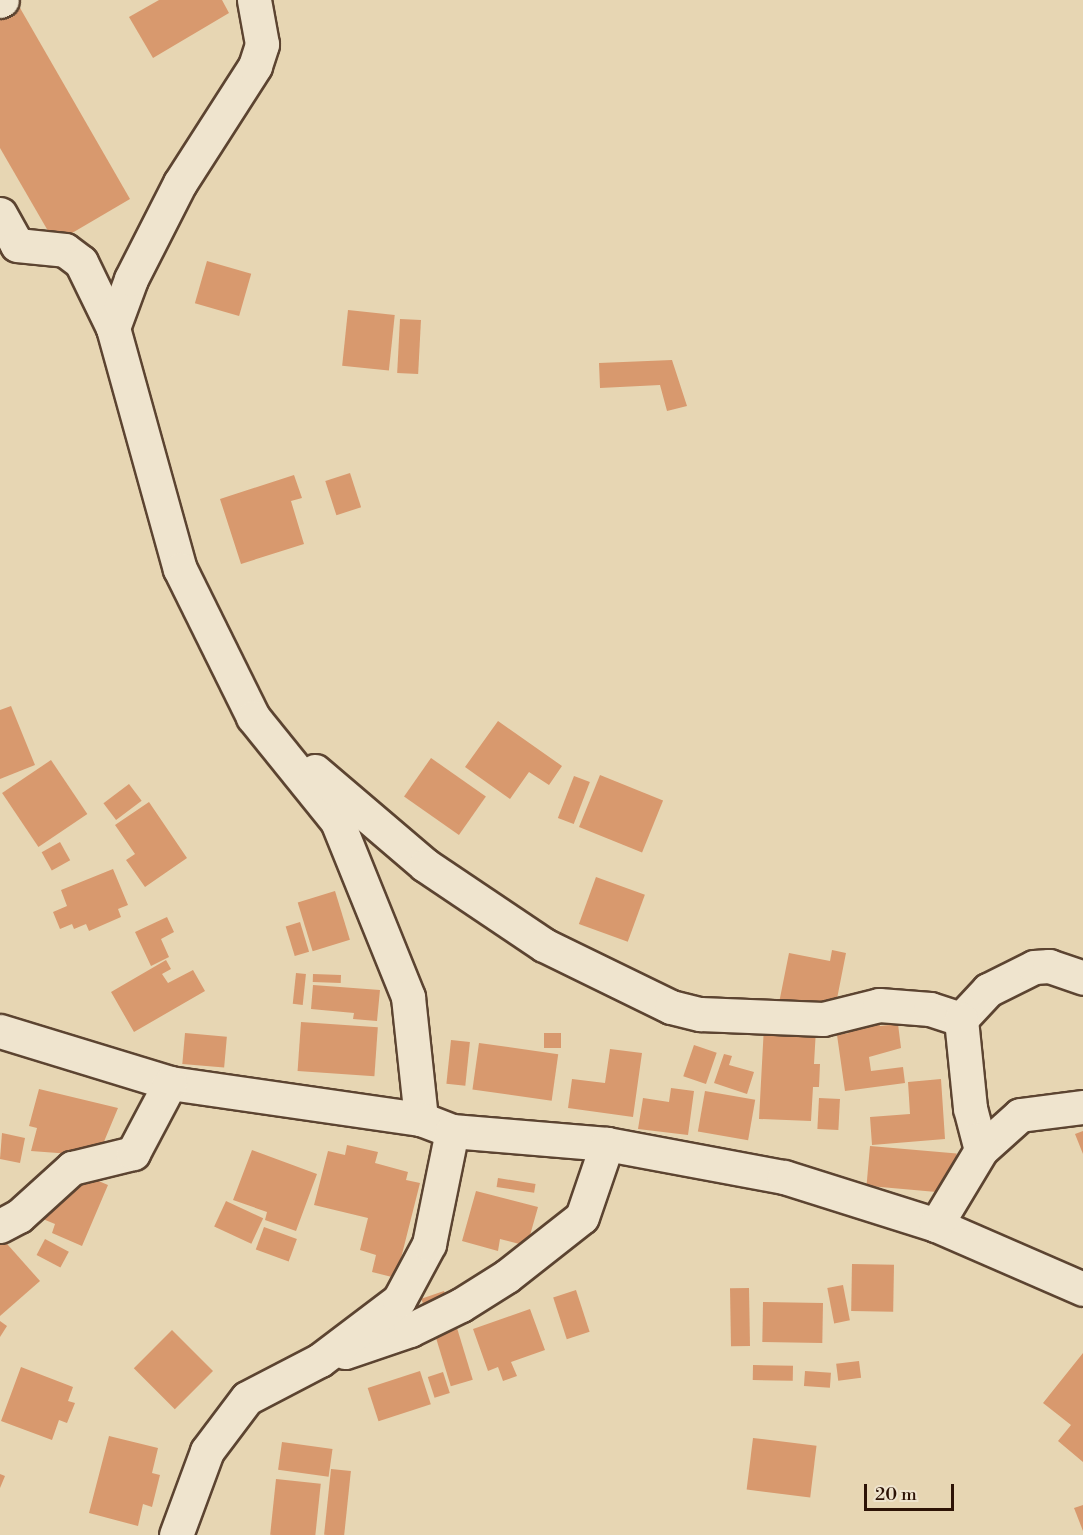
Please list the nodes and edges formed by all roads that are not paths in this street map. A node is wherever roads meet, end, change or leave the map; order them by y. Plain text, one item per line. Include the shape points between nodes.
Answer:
1 (254, 0) edge
2 (0, 191) edge
3 (0, 209) edge
4 (0, 214) edge
5 (113, 328) junction
6 (253, 717) junction
7 (1083, 978) edge
8 (962, 1019) junction
9 (0, 1031) edge
10 (170, 1083) junction
11 (1083, 1107) edge
12 (421, 1119) junction
13 (452, 1131) junction
14 (607, 1144) junction
15 (981, 1150) junction
16 (936, 1225) junction
17 (0, 1226) edge
18 (1083, 1289) edge
19 (320, 1360) junction
20 (176, 1535) edge

1 - 5 street via 262,44 255,66 180,183 131,279
2 - 3 street
4 - 5 street via 17,245 65,250 81,262
5 - 6 street via 180,570
6 - 8 street via 425,865 544,945 643,996 700,1014 824,1019 879,1005 930,1009
6 - 12 street via 337,822 408,997
7 - 8 street via 1049,966 1034,967 988,990
8 - 15 street via 970,1108
9 - 10 street
10 - 12 street
10 - 17 street via 133,1153 72,1168 19,1216
11 - 15 street via 1020,1115
12 - 13 street
13 - 14 street
13 - 19 street via 429,1244 399,1300
14 - 16 street via 784,1176
14 - 19 street via 582,1217 507,1276 410,1330
15 - 16 street
16 - 18 street
19 - 20 street via 247,1398 207,1451

